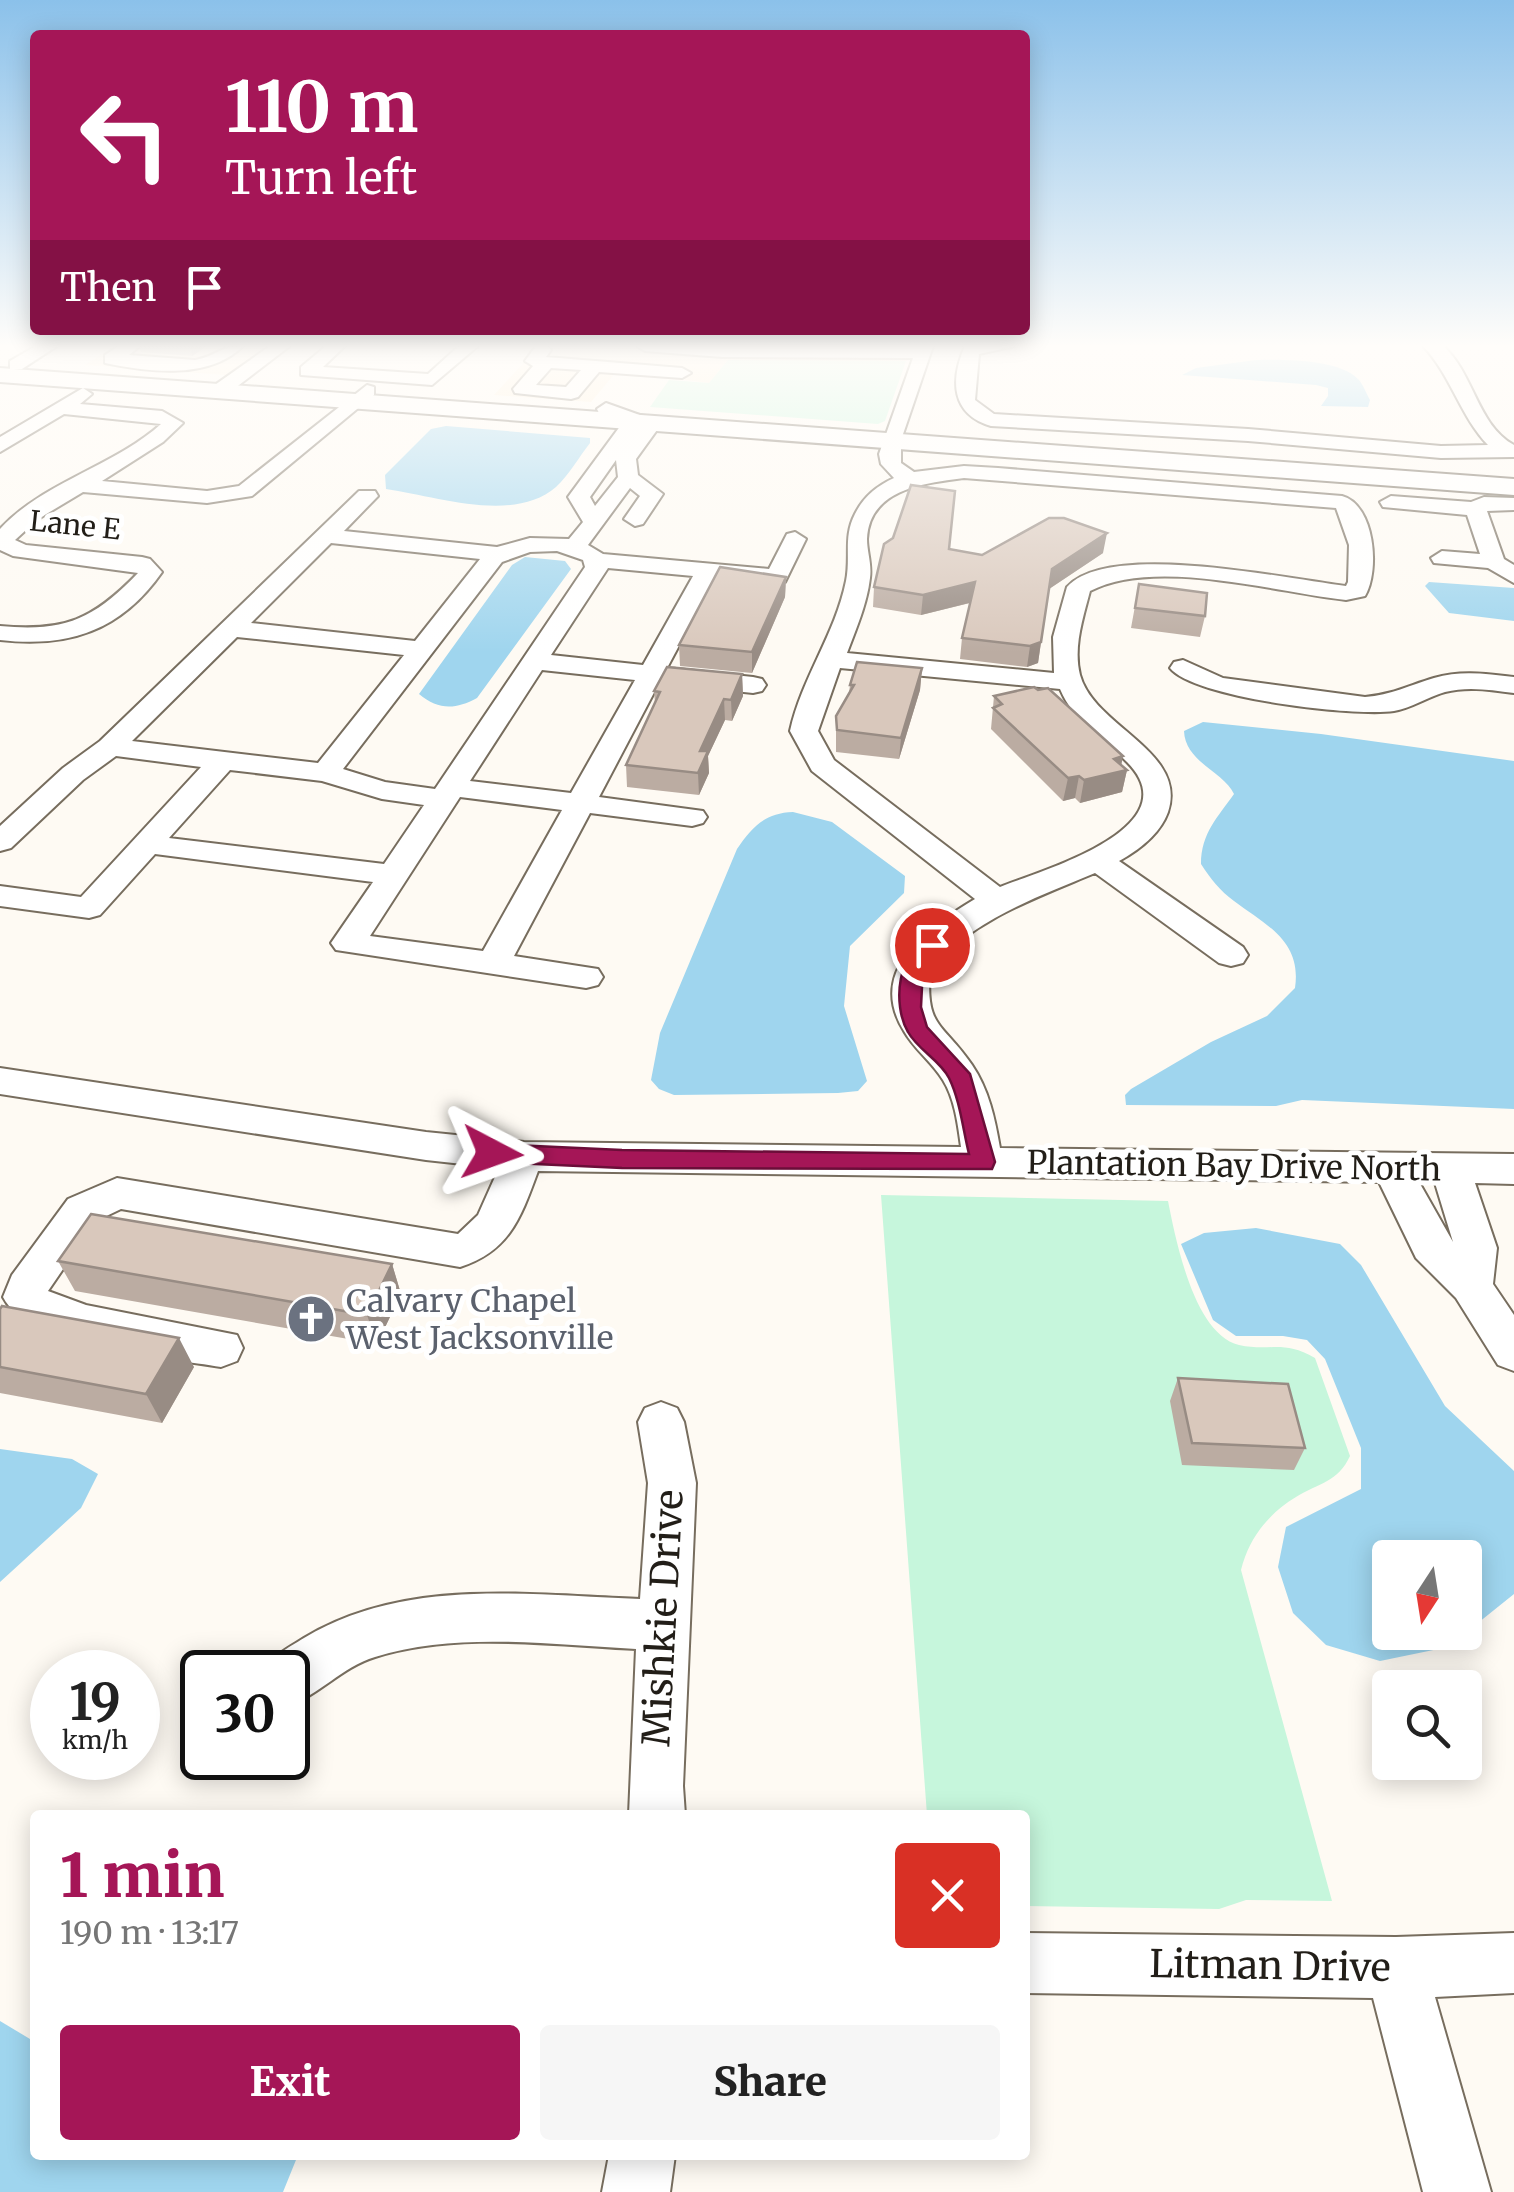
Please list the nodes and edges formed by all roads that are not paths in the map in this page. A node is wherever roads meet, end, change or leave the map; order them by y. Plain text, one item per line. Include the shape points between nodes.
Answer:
1 (137, 448) edge
2 (297, 448) edge
3 (617, 448) edge
4 (631, 448) edge
5 (891, 448) edge
6 (1041, 448) edge
7 (1418, 448) edge
8 (1509, 450) edge
9 (628, 477) junction
10 (911, 478) junction
11 (84, 486) junction
12 (1514, 488) edge
13 (368, 496) dead end
14 (1391, 502) dead end
15 (1476, 509) junction
16 (589, 517) junction
17 (554, 518) dead end
18 (635, 519) dead end
19 (326, 536) junction
20 (794, 539) dead end
21 (533, 545) junction
22 (500, 554) junction
23 (585, 554) junction
24 (1442, 558) dead end
25 (1504, 569) edge
26 (707, 572) junction
27 (232, 629) junction
28 (0, 633) edge
29 (421, 649) junction
30 (829, 658) junction
31 (534, 661) junction
32 (1184, 668) dead end
33 (651, 674) junction
34 (1067, 682) junction
35 (753, 685) dead end
36 (1514, 685) edge
37 (110, 747) junction
38 (224, 760) junction
39 (333, 774) junction
40 (438, 794) junction
41 (580, 804) junction
42 (692, 817) dead end
43 (0, 842) edge
44 (146, 844) junction
45 (1096, 860) junction
46 (393, 874) junction
47 (0, 896) edge
48 (997, 901) junction
49 (1231, 955) dead end
50 (494, 964) junction
51 (586, 977) dead end
52 (0, 1081) edge
53 (524, 1156) junction
54 (983, 1162) junction
55 (1391, 1167) junction
56 (1450, 1169) junction
57 (1514, 1169) edge
58 (1472, 1286) junction
59 (7, 1306) edge
60 (221, 1348) dead end
61 (1514, 1352) edge
62 (662, 1422) dead end
63 (664, 1624) junction
64 (310, 1664) edge
65 (657, 1810) edge
66 (1030, 1963) edge
67 (1514, 1963) edge
68 (1396, 1968) junction
69 (641, 2160) edge
70 (636, 2192) edge
71 (1457, 2192) edge

1 - 11 street
2 - 11 street, Lane E via 245,492 207,497
3 - 16 street via 602,464 611,477
4 - 9 street
5 - 10 street via 893,468
6 - 12 main road
7 - 8 street
9 - 16 street
9 - 18 street via 652,494
10 - 30 street via 866,508 856,540 862,552 854,596
10 - 34 street via 998,474 1342,502 1351,512 1363,575 1356,592 1131,571 1088,579 1069,612 1062,658
11 - 28 street, Lane E via 4,536 4,546 131,562 148,568 147,577 77,632
12 - 15 street
13 - 19 street
14 - 15 street
15 - 25 street
16 - 23 street
17 - 21 street
19 - 22 street
19 - 27 street
20 - 26 street via 777,578
21 - 22 street
21 - 23 street
22 - 29 street
23 - 26 street
23 - 31 street via 597,566
24 - 25 street
26 - 33 street
27 - 29 street
27 - 37 street
29 - 39 street
30 - 34 street
30 - 48 street via 804,731 812,751
31 - 33 street
31 - 40 street
32 - 36 street via 1217,685 1364,705 1441,684
33 - 35 street
33 - 41 street
34 - 45 street via 1079,705 1146,766 1156,786 1155,810 1144,832
37 - 38 street
37 - 43 street
38 - 39 street
38 - 44 street
39 - 40 street via 382,790
40 - 41 street
40 - 46 street
41 - 42 street
41 - 50 street
44 - 46 street
44 - 47 street via 89,908
45 - 48 street
45 - 49 street
46 - 50 street via 348,942
48 - 54 street via 932,945 913,966 910,990 917,1030 959,1074
50 - 51 street
52 - 53 street, Plantation Bay Drive North
53 - 54 street, Plantation Bay Drive North
53 - 59 street via 487,1236 460,1251 117,1193 82,1210
54 - 55 street, Plantation Bay Drive North
55 - 56 street, Plantation Bay Drive North
55 - 58 street via 1432,1246
56 - 57 street, Plantation Bay Drive North
56 - 58 street via 1476,1248
58 - 61 street
59 - 60 street
62 - 63 street, Mishkie Drive via 672,1484
63 - 64 street via 441,1620 374,1631
63 - 65 street, Mishkie Drive
66 - 68 street, Litman Drive
67 - 68 street, Litman Drive
68 - 71 street
69 - 70 street

